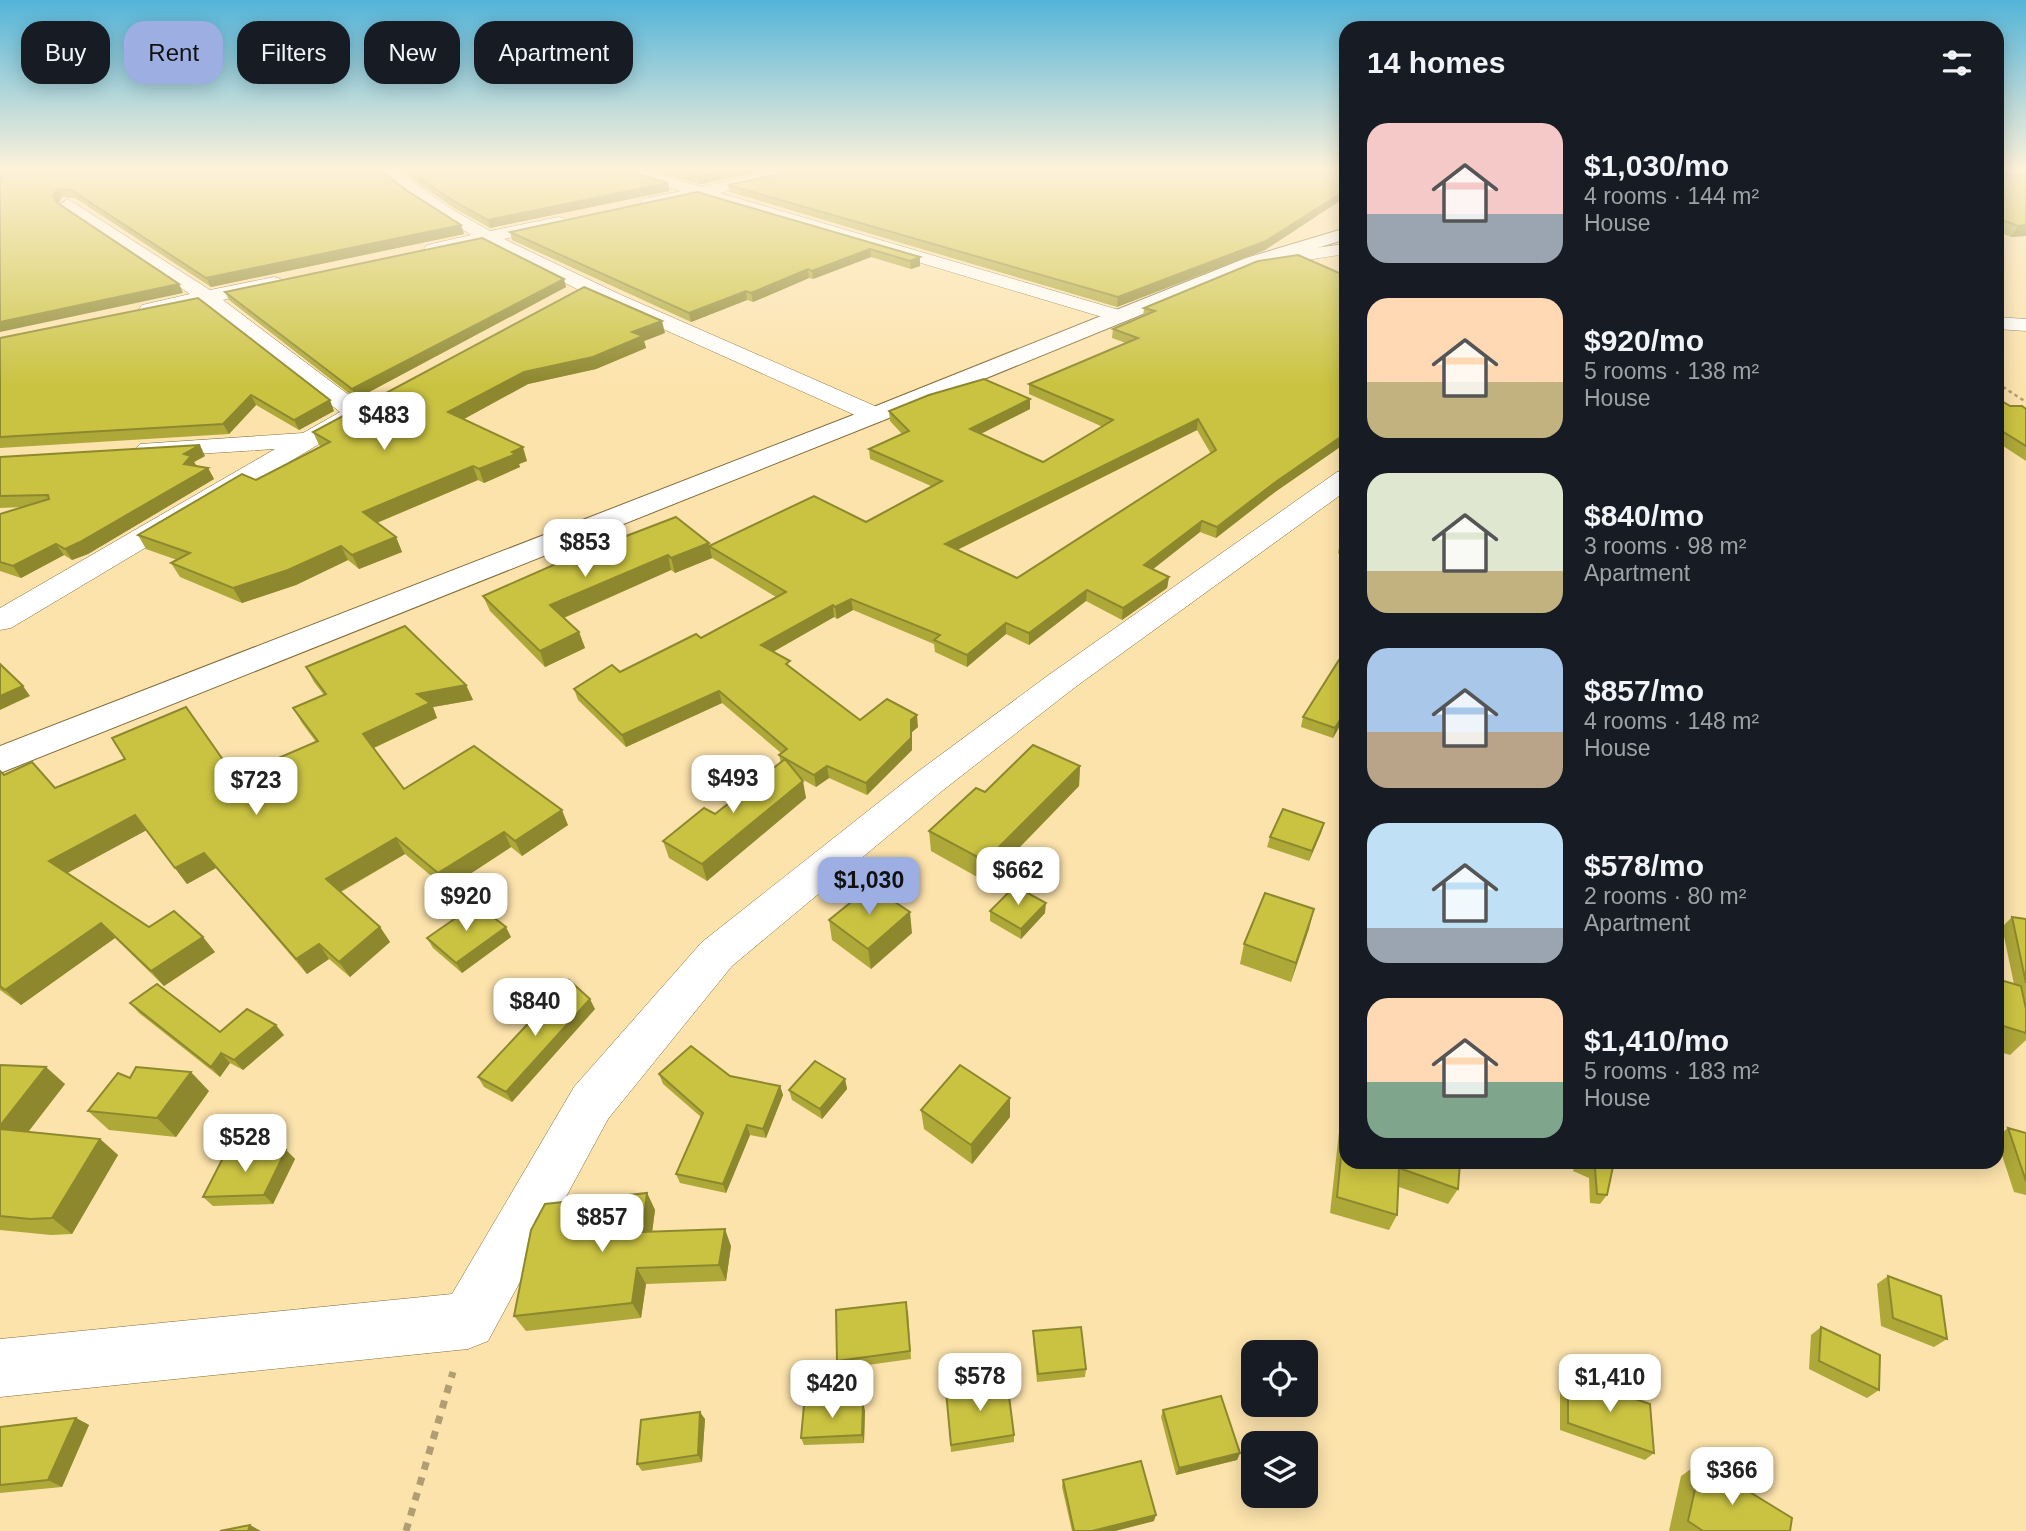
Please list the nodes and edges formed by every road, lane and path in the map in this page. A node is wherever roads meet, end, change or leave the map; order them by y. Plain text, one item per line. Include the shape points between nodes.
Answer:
1 (124, 241) edge
2 (468, 241) edge
3 (491, 241) edge
4 (866, 241) edge
5 (1319, 241) edge
6 (1339, 250) edge
7 (418, 252) edge
8 (1303, 255) junction
9 (1339, 258) edge
10 (1254, 262) junction
11 (286, 280) edge
12 (587, 287) junction
13 (206, 297) junction
14 (562, 300) edge
15 (129, 314) edge
16 (1119, 316) junction
17 (2004, 324) edge
18 (2026, 326) edge
19 (2004, 388) edge
20 (379, 399) edge
21 (2026, 402) edge
22 (355, 412) junction
23 (874, 415) junction
24 (306, 440) junction
25 (125, 450) edge
26 (1339, 483) edge
27 (0, 621) edge
28 (0, 760) edge
29 (468, 1321) junction
30 (0, 1368) edge
31 (406, 1531) edge

1 - 13 street
2 - 7 street
3 - 12 street
4 - 16 street
5 - 10 main road
6 - 8 street
8 - 9 street
8 - 10 street
10 - 16 main road
11 - 13 street
12 - 14 street
12 - 23 street
13 - 15 street
13 - 22 street
16 - 23 main road
17 - 18 street
19 - 21 path
20 - 22 street
22 - 24 street
23 - 28 main road
24 - 25 street
24 - 27 street
26 - 29 street via 951,765 717,954 591,1103
29 - 30 street
29 - 31 path

